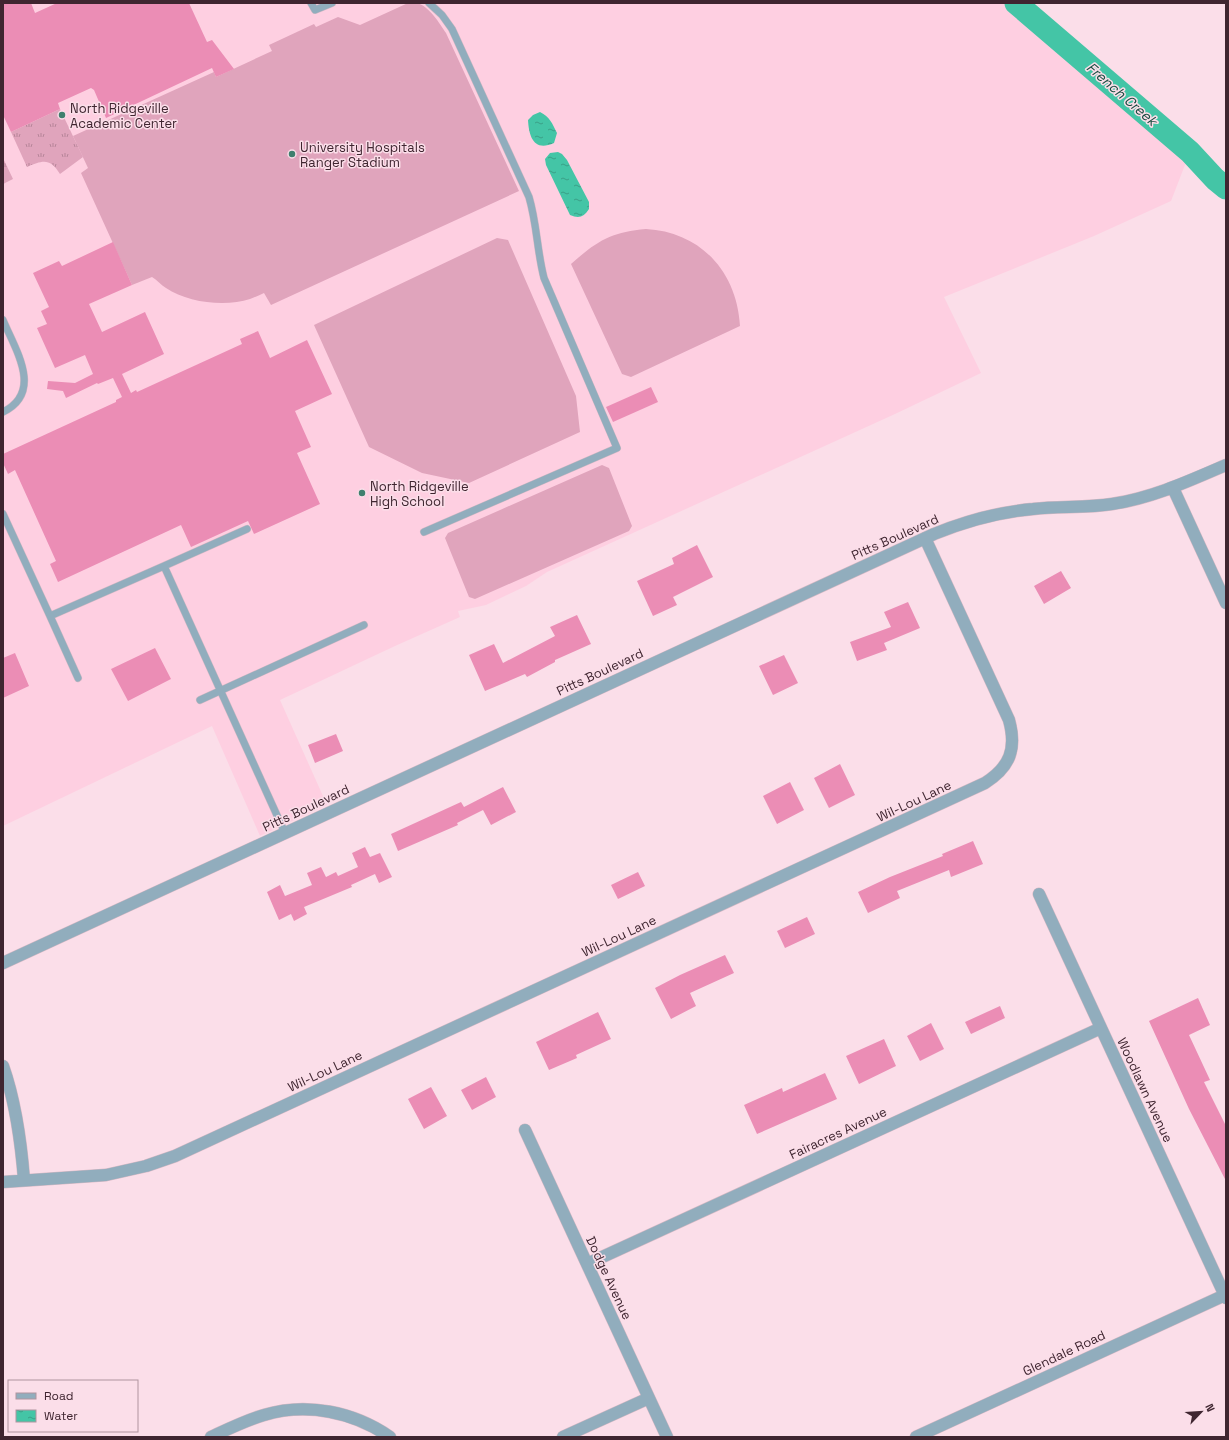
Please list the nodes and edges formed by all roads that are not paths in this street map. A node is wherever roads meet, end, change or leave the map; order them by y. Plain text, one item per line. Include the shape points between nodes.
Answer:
1 (311, 3) edge
2 (332, 3) edge
3 (429, 3) edge
4 (3, 320) edge
5 (3, 412) edge
6 (1226, 465) edge
7 (1173, 488) junction
8 (3, 514) edge
9 (247, 529) dead end
10 (424, 532) dead end
11 (925, 538) junction
12 (164, 566) junction
13 (1226, 603) edge
14 (50, 616) junction
15 (364, 625) dead end
16 (78, 678) dead end
17 (220, 691) junction
18 (200, 700) dead end
19 (285, 832) junction
20 (1039, 894) dead end
21 (3, 963) edge
22 (1101, 1028) junction
23 (3, 1066) edge
24 (525, 1130) dead end
25 (24, 1180) junction
26 (3, 1182) edge
27 (587, 1264) junction
28 (1225, 1297) edge
29 (649, 1398) junction
30 (211, 1437) edge
31 (390, 1437) edge
32 (563, 1437) edge
33 (667, 1437) edge
34 (916, 1437) edge

1 - 2 lane via 315,10
3 - 10 lane via 452,29 529,197 544,278 618,448
4 - 5 lane via 22,365 25,379 19,398 12,407
6 - 7 street, Pitts Boulevard
7 - 11 street, Pitts Boulevard via 1112,504 1034,508 983,517
7 - 13 street
8 - 14 lane
9 - 12 lane
11 - 19 street, Pitts Boulevard
11 - 25 street, Wil-Lou Lane via 1010,726 1013,744 1010,756 996,776 175,1156 106,1175
12 - 14 lane
12 - 17 lane
14 - 16 lane
15 - 17 lane
17 - 18 lane
17 - 19 lane
19 - 21 street, Pitts Boulevard
20 - 22 street, Woodlawn Avenue
22 - 27 street, Fairacres Avenue
22 - 28 street, Woodlawn Avenue
23 - 25 street via 15,1108
24 - 27 street, Dodge Avenue
25 - 26 street, Wil-Lou Lane
27 - 29 street, Dodge Avenue
28 - 34 street, Glendale Road
29 - 32 street
29 - 33 street, Dodge Avenue
30 - 31 street via 266,1414 304,1409 355,1418

